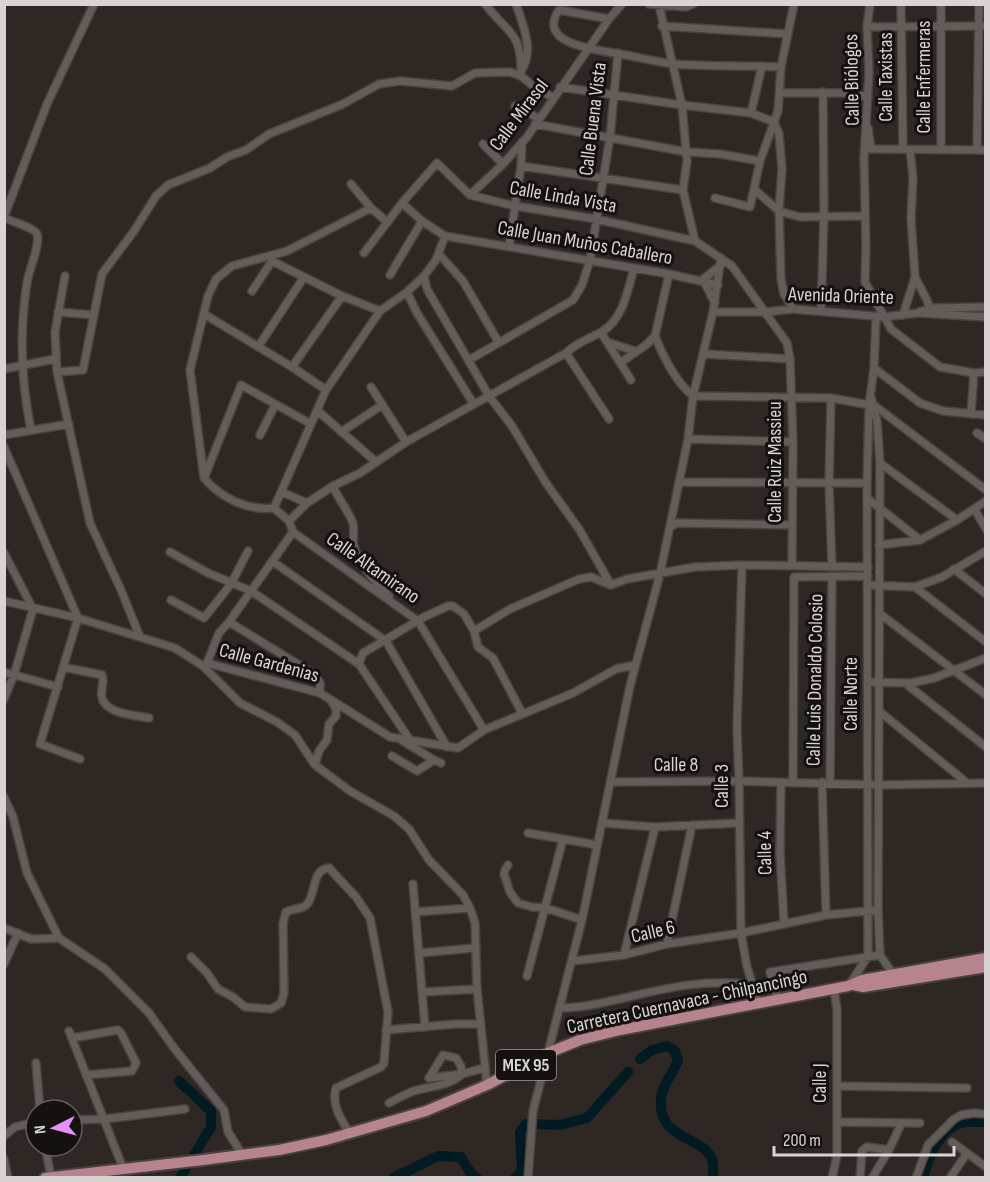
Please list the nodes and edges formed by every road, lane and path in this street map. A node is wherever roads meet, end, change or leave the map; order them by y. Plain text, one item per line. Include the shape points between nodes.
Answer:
1 (94, 4) edge
2 (485, 4) edge
3 (516, 4) edge
4 (584, 4) edge
5 (622, 4) edge
6 (649, 4) edge
7 (693, 4) edge
8 (794, 4) edge
9 (870, 4) edge
10 (902, 4) edge
11 (941, 4) edge
12 (979, 4) edge
13 (659, 5) edge
14 (578, 12) junction
15 (609, 19) junction
16 (663, 26) junction
17 (982, 26) edge
18 (867, 27) junction
19 (940, 27) junction
20 (903, 28) junction
21 (788, 34) junction
22 (588, 49) junction
23 (618, 53) junction
24 (672, 63) junction
25 (762, 66) junction
26 (781, 67) junction
27 (521, 73) junction
28 (560, 87) junction
29 (822, 92) junction
30 (781, 93) junction
31 (614, 95) junction
32 (552, 97) junction
33 (868, 97) junction
34 (682, 105) junction
35 (515, 106) dead end
36 (752, 113) junction
37 (865, 120) junction
38 (536, 121) junction
39 (774, 122) junction
40 (610, 137) junction
41 (522, 142) junction
42 (483, 144) dead end
43 (906, 150) junction
44 (941, 150) junction
45 (977, 150) junction
46 (986, 150) edge
47 (684, 151) junction
48 (760, 161) junction
49 (503, 164) junction
50 (521, 166) junction
51 (603, 177) junction
52 (351, 184) dead end
53 (754, 189) junction
54 (683, 190) junction
55 (470, 195) junction
56 (715, 198) dead end
57 (402, 202) junction
58 (515, 206) junction
59 (371, 208) junction
60 (779, 211) junction
61 (824, 215) junction
62 (864, 216) junction
63 (4, 218) edge
64 (596, 219) junction
65 (422, 221) junction
66 (387, 222) junction
67 (445, 236) junction
68 (695, 241) junction
69 (509, 247) junction
70 (364, 253) dead end
71 (439, 254) junction
72 (271, 259) junction
73 (590, 260) junction
74 (721, 262) junction
75 (634, 268) junction
76 (669, 274) junction
77 (390, 275) dead end
78 (65, 276) dead end
79 (424, 276) junction
80 (304, 277) junction
81 (915, 278) junction
82 (702, 281) junction
83 (718, 285) junction
84 (252, 291) dead end
85 (407, 292) junction
86 (342, 296) junction
87 (715, 303) junction
88 (986, 307) edge
89 (793, 309) junction
90 (380, 311) junction
91 (821, 311) junction
92 (930, 311) junction
93 (58, 312) junction
94 (713, 312) junction
95 (765, 312) junction
96 (204, 314) junction
97 (94, 315) junction
98 (903, 315) junction
99 (876, 316) junction
100 (884, 317) junction
101 (986, 317) edge
102 (601, 333) junction
103 (655, 336) junction
104 (607, 342) junction
105 (499, 343) junction
106 (646, 345) junction
107 (258, 347) junction
108 (635, 351) junction
109 (662, 351) junction
110 (566, 353) junction
111 (705, 354) junction
112 (55, 359) junction
113 (790, 359) junction
114 (469, 360) junction
115 (620, 363) junction
116 (22, 364) junction
117 (292, 367) junction
118 (874, 368) junction
119 (4, 369) edge
120 (57, 372) junction
121 (986, 372) edge
122 (974, 373) junction
123 (631, 380) dead end
124 (372, 387) dead end
125 (326, 390) junction
126 (489, 396) junction
127 (693, 396) junction
128 (791, 398) junction
129 (831, 398) junction
130 (473, 403) junction
131 (275, 405) junction
132 (382, 405) junction
133 (872, 406) junction
134 (318, 411) junction
135 (970, 414) junction
136 (986, 415) edge
137 (609, 419) dead end
138 (69, 424) junction
139 (311, 424) junction
140 (31, 430) junction
141 (341, 432) junction
142 (977, 433) dead end
143 (4, 435) edge
144 (260, 435) dead end
145 (986, 439) edge
146 (688, 440) junction
147 (406, 442) junction
148 (793, 442) junction
149 (4, 447) edge
150 (375, 461) junction
151 (880, 463) junction
152 (204, 478) junction
153 (680, 482) junction
154 (792, 483) junction
155 (867, 483) junction
156 (829, 484) junction
157 (333, 486) junction
158 (986, 490) edge
159 (282, 492) junction
160 (867, 498) junction
161 (986, 501) edge
162 (307, 503) junction
163 (274, 508) junction
164 (879, 509) junction
165 (975, 510) junction
166 (957, 520) junction
167 (289, 521) junction
168 (792, 525) junction
169 (670, 527) junction
170 (986, 530) edge
171 (293, 532) junction
172 (920, 540) junction
173 (879, 545) junction
174 (248, 551) dead end
175 (986, 551) edge
176 (170, 552) dead end
177 (4, 553) edge
178 (272, 561) junction
179 (742, 565) junction
180 (792, 565) junction
181 (832, 567) junction
182 (868, 567) junction
183 (954, 569) junction
184 (660, 574) junction
185 (832, 577) junction
186 (868, 580) junction
187 (231, 584) junction
188 (611, 585) junction
189 (880, 586) junction
190 (915, 587) junction
191 (250, 591) junction
192 (986, 594) edge
193 (171, 600) dead end
194 (4, 601) edge
195 (33, 609) junction
196 (879, 613) junction
197 (78, 618) junction
198 (421, 619) junction
199 (229, 622) junction
200 (474, 631) junction
201 (140, 637) junction
202 (386, 641) junction
203 (986, 642) edge
204 (986, 658) edge
205 (205, 664) junction
206 (359, 664) junction
207 (635, 665) junction
208 (63, 667) junction
209 (952, 671) junction
210 (4, 672) edge
211 (14, 675) junction
212 (868, 682) junction
213 (879, 682) junction
214 (905, 683) junction
215 (58, 687) junction
216 (320, 693) junction
217 (986, 695) edge
218 (330, 698) junction
219 (4, 699) edge
220 (879, 711) junction
221 (522, 713) junction
222 (149, 718) dead end
223 (484, 730) junction
224 (399, 739) junction
225 (410, 740) junction
226 (447, 747) junction
227 (986, 747) edge
228 (392, 756) dead end
229 (80, 759) dead end
230 (315, 765) junction
231 (740, 781) junction
232 (612, 782) junction
233 (782, 782) junction
234 (826, 782) junction
235 (966, 782) junction
236 (793, 783) junction
237 (986, 783) edge
238 (868, 785) junction
239 (879, 785) junction
240 (4, 797) edge
241 (603, 823) junction
242 (739, 823) junction
243 (692, 825) junction
244 (655, 827) junction
245 (528, 833) dead end
246 (563, 839) junction
247 (597, 845) junction
248 (508, 865) dead end
249 (413, 884) dead end
250 (470, 908) junction
251 (546, 908) junction
252 (878, 910) junction
253 (867, 911) junction
254 (415, 912) junction
255 (826, 915) junction
256 (582, 920) junction
257 (784, 923) junction
258 (4, 928) edge
259 (18, 933) junction
260 (741, 933) junction
261 (59, 938) junction
262 (667, 944) junction
263 (475, 948) junction
264 (419, 953) junction
265 (624, 955) junction
266 (880, 955) junction
267 (868, 956) junction
268 (191, 957) dead end
269 (986, 958) edge
270 (572, 961) junction
271 (4, 964) edge
272 (986, 967) edge
273 (893, 974) junction
274 (527, 976) dead end
275 (752, 985) junction
276 (851, 986) junction
277 (477, 988) junction
278 (834, 989) junction
279 (423, 992) junction
280 (778, 1001) junction
281 (759, 1005) junction
282 (560, 1008) junction
283 (481, 1024) junction
284 (426, 1027) junction
285 (386, 1030) junction
286 (548, 1053) junction
287 (36, 1063) dead end
288 (484, 1068) junction
289 (462, 1074) junction
290 (86, 1075) junction
291 (487, 1085) junction
292 (837, 1086) junction
293 (967, 1088) dead end
294 (39, 1098) edge
295 (389, 1103) dead end
296 (185, 1109) dead end
297 (986, 1114) edge
298 (105, 1119) junction
299 (84, 1120) edge
300 (837, 1122) junction
301 (920, 1123) dead end
302 (901, 1124) junction
303 (24, 1125) edge
304 (350, 1134) junction
305 (4, 1136) edge
306 (952, 1143) dead end
307 (889, 1150) junction
308 (967, 1153) junction
309 (242, 1154) junction
310 (47, 1158) edge
311 (4, 1159) edge
312 (986, 1167) edge
313 (123, 1168) junction
314 (92, 1175) edge
315 (51, 1177) edge
316 (8, 1178) edge
317 (45, 1178) edge
318 (528, 1178) edge
319 (832, 1178) edge
320 (860, 1178) edge
321 (872, 1178) edge
322 (916, 1178) edge
323 (950, 1178) edge

1 - 63 street via 47,104
2 - 27 street via 509,28 519,45
3 - 27 street via 528,52
4 - 14 street
5 - 15 street, Calle Mirasol
6 - 13 street
7 - 13 street
8 - 21 street
9 - 18 street, Calle Biólogos
10 - 20 street, Calle Taxistas
11 - 19 street, Calle Enfermeras
12 - 17 street
13 - 16 street
14 - 15 street
14 - 22 street via 559,10 554,18 555,29 561,37
15 - 22 street, Calle Mirasol
16 - 21 street
16 - 24 street
17 - 19 street
17 - 45 street
18 - 20 street
18 - 33 street, Calle Biólogos
19 - 20 street
19 - 44 street, Calle Enfermeras
20 - 43 street, Calle Taxistas
21 - 26 street
22 - 23 street
22 - 28 street, Calle Mirasol
23 - 24 street
23 - 31 street, Calle Buena Vista
24 - 25 street
24 - 34 street
25 - 26 street
25 - 36 street
26 - 30 street
27 - 32 street via 538,90
27 - 97 street via 475,74 452,86 400,81 379,84 168,185 156,195 102,274
28 - 31 street
28 - 32 street, Calle Mirasol
29 - 30 street
29 - 33 street
29 - 61 street
30 - 39 street
31 - 34 street
31 - 40 street, Calle Buena Vista
32 - 38 street, Calle Mirasol
33 - 37 street, Calle Biólogos
34 - 36 street
34 - 47 street
35 - 38 street
36 - 39 street
37 - 43 street, Calle Biólogos via 871,149
37 - 62 street
38 - 40 street
38 - 41 street, Calle Mirasol
39 - 48 street
39 - 60 street via 782,169
40 - 47 street
40 - 51 street, Calle Buena Vista
41 - 49 street, Calle Mirasol
41 - 50 street
42 - 49 street
43 - 44 street, Calle Biólogos
43 - 81 street, Calle Taxistas via 913,178
44 - 45 street, Calle Biólogos
45 - 46 street, Calle Biólogos
47 - 48 street
47 - 54 street via 687,161
48 - 53 street
49 - 55 street, Calle Mirasol
50 - 51 street
50 - 58 street
51 - 54 street
51 - 64 street, Calle Buena Vista
52 - 59 street
53 - 56 street via 750,207
53 - 60 street
54 - 68 street
55 - 57 street via 437,163
55 - 58 street, Calle Linda Vista
57 - 65 street
57 - 66 street
58 - 64 street, Calle Linda Vista
58 - 69 street
59 - 66 street
59 - 72 street
60 - 61 street via 800,217
60 - 89 street via 781,279
61 - 62 street
61 - 91 street
62 - 100 street via 865,282
63 - 116 street via 38,235 27,281
64 - 68 street, Calle Linda Vista
64 - 73 street, Calle Buena Vista
65 - 67 street
65 - 77 street
66 - 70 street
67 - 69 street, Calle Juan Muños Caballero
67 - 71 street
68 - 74 street, Calle Linda Vista
69 - 73 street, Calle Juan Muños Caballero
71 - 79 street
71 - 105 street via 463,281
72 - 80 street
72 - 84 street
72 - 96 street via 232,266 216,279
73 - 75 street, Calle Juan Muños Caballero
73 - 105 street, Calle Buena Vista via 573,300
74 - 82 street
74 - 83 street
74 - 95 street, Calle Linda Vista via 732,266
75 - 76 street, Calle Juan Muños Caballero
75 - 102 street via 617,317
76 - 82 street, Calle Juan Muños Caballero
76 - 103 street
78 - 93 street
79 - 85 street
79 - 114 street via 427,289
80 - 86 street
80 - 107 street
81 - 92 street
81 - 98 street
82 - 83 street, Calle Juan Muños Caballero
82 - 87 street
83 - 87 street
85 - 90 street
85 - 130 street
86 - 90 street
86 - 117 street
87 - 94 street
88 - 92 street, Avenida Oriente
89 - 91 street, Avenida Oriente
89 - 95 street, Avenida Oriente
90 - 125 street
91 - 99 street, Avenida Oriente
92 - 98 street, Avenida Oriente
92 - 101 street, Avenida Oriente
93 - 97 street
93 - 112 street
94 - 95 street, Avenida Oriente
94 - 111 street
95 - 113 street, Calle Linda Vista via 787,343
96 - 107 street
96 - 152 street via 190,370
97 - 120 street via 83,370
98 - 100 street, Avenida Oriente
99 - 100 street, Avenida Oriente
99 - 118 street, Calle Norte
100 - 122 street via 891,329 939,367
102 - 104 street
102 - 110 street via 578,342
103 - 106 street
103 - 109 street
104 - 108 street
104 - 115 street
105 - 114 street, Calle Buena Vista
106 - 108 street
106 - 109 street
107 - 117 street
108 - 115 street
109 - 127 street via 674,375
110 - 126 street
110 - 137 street
111 - 113 street
111 - 127 street
112 - 116 street
112 - 120 street
113 - 128 street, Calle Ruiz Massieu
114 - 126 street
115 - 123 street
116 - 119 street
116 - 140 street
117 - 125 street
118 - 133 street, Calle Norte
118 - 135 street via 920,403
120 - 138 street
121 - 122 street
122 - 135 street
124 - 132 street
125 - 134 street
126 - 130 street
126 - 188 street via 579,529
127 - 128 street
127 - 146 street
128 - 129 street
128 - 148 street, Calle Ruiz Massieu
129 - 133 street
129 - 156 street
130 - 147 street
131 - 139 street
131 - 144 street
131 - 152 street via 241,385
132 - 141 street
132 - 147 street
133 - 151 street, Calle Norte
133 - 155 street, Calle Norte
133 - 158 street
134 - 139 street
134 - 141 street
135 - 136 street
138 - 140 street
138 - 201 street via 90,523
139 - 159 street
140 - 143 street
141 - 150 street
142 - 145 street
146 - 148 street
146 - 153 street
147 - 150 street
148 - 154 street, Calle Ruiz Massieu
149 - 197 street
150 - 157 street
151 - 164 street, Calle Norte
151 - 166 street
152 - 163 street via 233,500 263,509
153 - 154 street
153 - 169 street
154 - 156 street
154 - 168 street, Calle Ruiz Massieu
155 - 156 street
155 - 160 street, Calle Norte
156 - 181 street
157 - 162 street
157 - 198 street via 354,524 354,545 369,574 389,597
159 - 162 street
159 - 163 street
160 - 164 street
160 - 182 street, Calle Norte
161 - 165 street
162 - 167 street
163 - 167 street
164 - 172 street
164 - 173 street, Calle Norte
165 - 166 street
165 - 170 street
166 - 172 street
167 - 171 street
168 - 169 street via 677,523
168 - 180 street, Calle Ruiz Massieu
169 - 184 street
171 - 178 street
171 - 198 street, Calle Altamirano
172 - 173 street
173 - 189 street, Calle Norte
174 - 187 street
175 - 183 street
176 - 187 street
177 - 195 street
178 - 191 street
178 - 202 street
179 - 180 street
179 - 184 street via 695,567
179 - 231 street, Calle 3 via 737,728
180 - 181 street
181 - 182 street
182 - 186 street, Calle Norte
183 - 190 street
183 - 192 street
184 - 188 street
184 - 207 street
185 - 186 street
185 - 234 street, Calle Luis Donaldo Colosio
185 - 236 street via 794,577
186 - 189 street
186 - 212 street, Calle Norte
187 - 191 street
187 - 193 street via 204,618
188 - 200 street via 591,577 579,579 510,609
189 - 190 street
189 - 196 street, Calle Norte
190 - 203 street
191 - 199 street
191 - 206 street
194 - 195 street
195 - 197 street
195 - 211 street
196 - 209 street
196 - 213 street, Calle Norte
197 - 201 street
197 - 208 street
198 - 200 street via 453,606 464,614
198 - 202 street
198 - 223 street, Calle Altamirano
199 - 205 street via 219,633
199 - 216 street via 314,674 320,683
200 - 221 street via 478,647 493,658
201 - 205 street via 175,648
202 - 206 street via 363,653
202 - 226 street
204 - 209 street
205 - 216 street, Calle Gardenias
205 - 230 street via 240,703 295,735
206 - 225 street
207 - 221 street via 616,669 573,693
207 - 232 street
208 - 215 street
208 - 222 street via 102,675 101,696 105,705
209 - 214 street
209 - 217 street
210 - 211 street
211 - 215 street
211 - 219 street
212 - 213 street
212 - 238 street, Calle Norte
213 - 214 street
213 - 220 street, Calle Norte
214 - 227 street
215 - 229 street via 40,744
216 - 218 street, Calle Gardenias
218 - 224 street, Calle Gardenias
218 - 230 street via 336,716 329,724 327,740
220 - 235 street
220 - 239 street, Calle Norte
221 - 223 street
223 - 226 street, Calle Gardenias via 458,748
224 - 225 street, Calle Gardenias
224 - 228 street via 438,761 417,771
225 - 226 street, Calle Gardenias
230 - 250 street via 410,829 429,860 463,895
231 - 232 street, Calle 8
231 - 233 street, Calle 8
231 - 242 street, Calle 3
232 - 241 street
233 - 236 street, Calle 8
233 - 257 street, Calle 4
234 - 236 street, Calle 8
234 - 238 street, Calle 8
234 - 255 street, Calle Luis Donaldo Colosio
235 - 237 street, Calle 8
235 - 239 street, Calle 8
238 - 239 street, Calle 8
238 - 253 street, Calle Norte
239 - 252 street, Calle Norte
240 - 261 street via 27,873
241 - 244 street
241 - 247 street
242 - 243 street
242 - 260 street, Calle 3
243 - 244 street
243 - 262 street
244 - 265 street
245 - 246 street
246 - 247 street
246 - 251 street
247 - 256 street
248 - 251 street via 504,874 518,903
249 - 254 street
250 - 254 street
250 - 263 street via 475,923
251 - 256 street
251 - 274 street
252 - 253 street, Calle 6
252 - 266 street, Calle Norte
253 - 255 street, Calle 6
253 - 267 street, Calle Norte
254 - 264 street
255 - 257 street, Calle 6
256 - 270 street
257 - 260 street, Calle 6
258 - 259 street
259 - 261 street via 31,939
259 - 271 street
260 - 262 street, Calle 6
260 - 275 street, Calle 3
261 - 309 street via 105,969 149,1013 224,1110 228,1132
262 - 265 street, Calle 6
263 - 264 street
263 - 277 street
264 - 279 street
265 - 270 street, Calle 6
266 - 267 street
266 - 273 street
267 - 276 street
267 - 280 street via 770,972
268 - 285 street via 218,989 245,1007 271,1010 281,1003 284,993 286,912 308,903 319,872 329,868 370,918 388,1012
269 - 273 main road, Carretera Cuernavaca - Chilpancingo / MEX 95
270 - 282 street
272 - 276 main road, Carretera Cuernavaca - Chilpancingo / MEX 95
273 - 276 main road, Carretera Cuernavaca - Chilpancingo / MEX 95
275 - 281 street, Calle 3
275 - 282 street via 711,982 582,1008
276 - 278 main road, Carretera Cuernavaca - Chilpancingo / MEX 95
277 - 279 street
277 - 283 street
278 - 280 main road, Carretera Cuernavaca - Chilpancingo / MEX 95
278 - 292 street, Calle J
279 - 284 street
280 - 281 main road, Carretera Cuernavaca - Chilpancingo / MEX 95
281 - 286 main road, Carretera Cuernavaca - Chilpancingo / MEX 95 via 620,1030
282 - 286 street
283 - 284 street
283 - 288 street
284 - 285 street
285 - 304 street via 386,1057 381,1067 336,1088 337,1111
286 - 291 main road, Carretera Cuernavaca - Chilpancingo / MEX 95
286 - 318 street via 533,1111
287 - 294 street
288 - 289 street
288 - 291 street
289 - 289 street via 440,1077 429,1078 443,1055 456,1058
289 - 295 street
290 - 290 street via 132,1071 136,1063 118,1030 71,1034
290 - 298 street
291 - 304 main road, Carretera Cuernavaca - Chilpancingo / MEX 95 via 426,1111
292 - 293 street
292 - 300 street, Calle J
296 - 298 street
297 - 322 street via 954,1119 928,1145
298 - 299 street
298 - 313 street
300 - 302 street
300 - 319 street, Calle J via 837,1156
301 - 302 street
302 - 307 street
303 - 305 street
304 - 309 main road, Carretera Cuernavaca - Chilpancingo / MEX 95
306 - 308 street
307 - 320 street via 867,1147 862,1151
307 - 321 street
308 - 312 street
308 - 323 street
309 - 313 main road, Carretera Cuernavaca - Chilpancingo / MEX 95
310 - 315 street
311 - 316 street
313 - 314 main road, Carretera Cuernavaca - Chilpancingo / MEX 95
314 - 315 main road, Carretera Cuernavaca - Chilpancingo / MEX 95
315 - 317 main road, Carretera Cuernavaca - Chilpancingo / MEX 95

